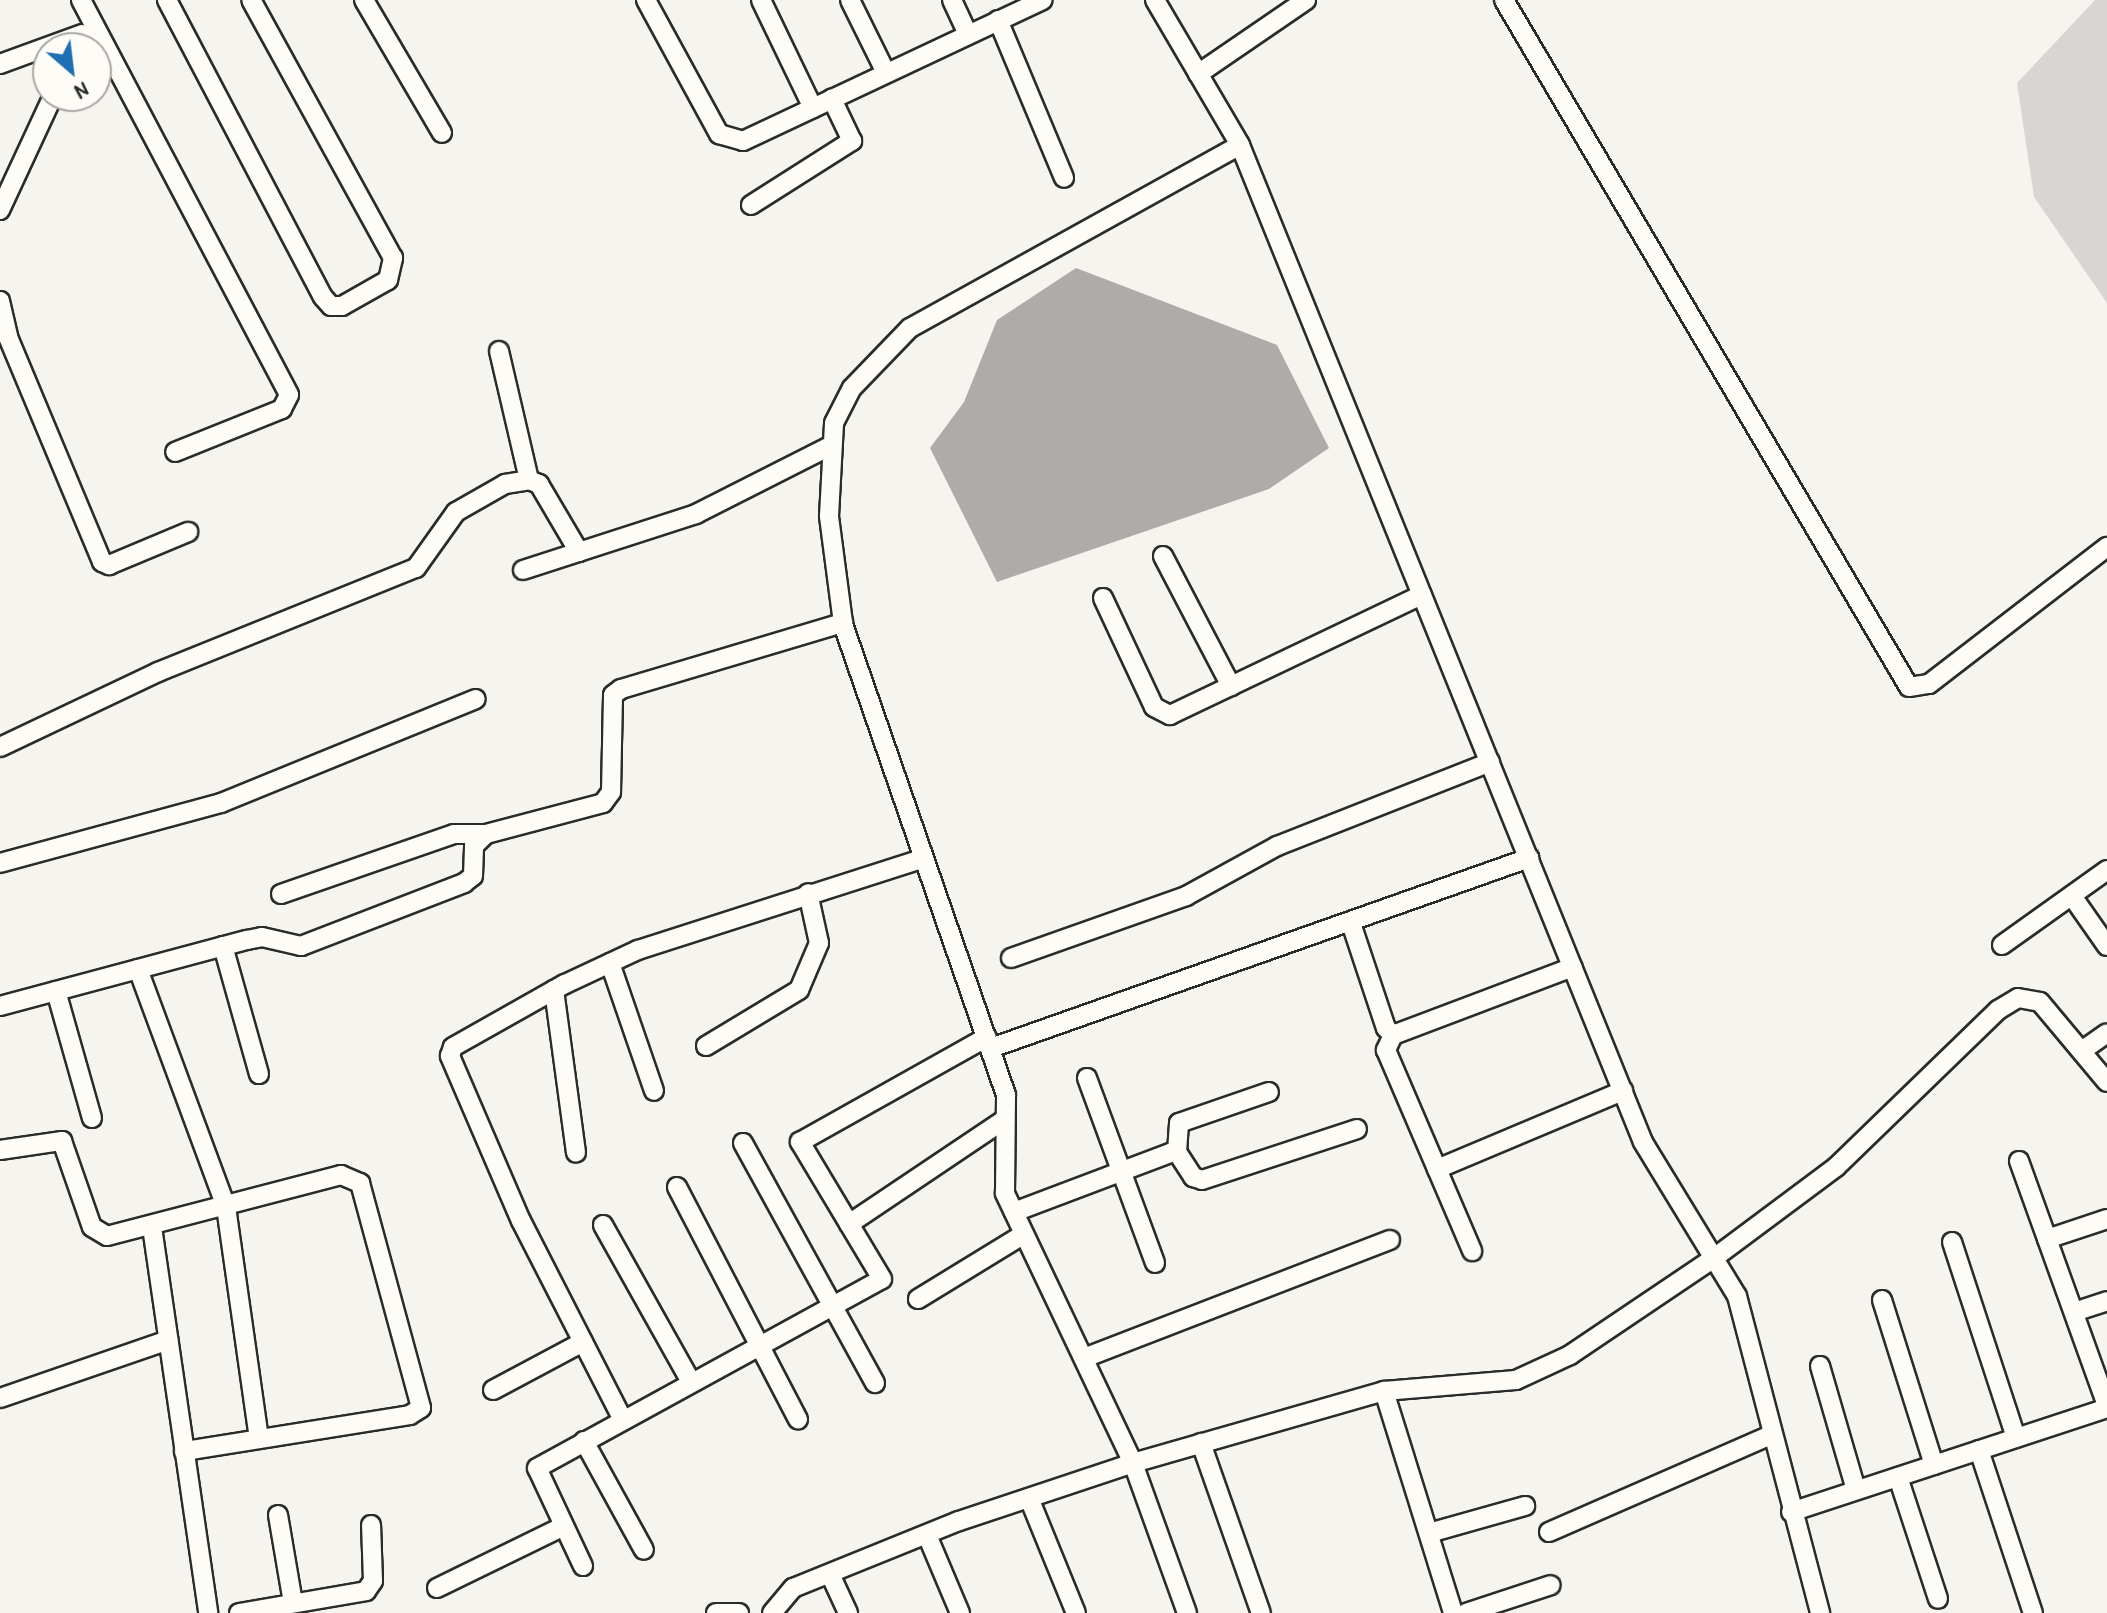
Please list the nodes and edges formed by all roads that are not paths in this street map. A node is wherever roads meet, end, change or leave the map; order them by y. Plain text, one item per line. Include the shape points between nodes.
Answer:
1 (167, 0) edge
2 (251, 0) edge
3 (646, 0) edge
4 (761, 0) edge
5 (850, 0) edge
6 (952, 0) edge
7 (1043, 0) edge
8 (1155, 0) edge
9 (1306, 0) edge
10 (1504, 0) edge
11 (367, 1) edge
12 (998, 20) junction
13 (82, 25) edge
14 (968, 34) junction
15 (0, 64) edge
16 (886, 73) junction
17 (1198, 74) junction
18 (832, 99) junction
19 (813, 108) junction
20 (46, 112) edge
21 (442, 133) dead end
22 (1240, 145) junction
23 (1064, 178) dead end
24 (751, 205) dead end
25 (0, 210) edge
26 (0, 301) edge
27 (499, 351) dead end
28 (832, 445) junction
29 (175, 452) dead end
30 (529, 480) junction
31 (188, 532) dead end
32 (2107, 547) edge
33 (579, 552) junction
34 (1163, 556) dead end
35 (523, 570) dead end
36 (1422, 595) junction
37 (1103, 598) dead end
38 (843, 623) junction
39 (1231, 686) junction
40 (476, 699) dead end
41 (0, 747) edge
42 (1490, 762) junction
43 (486, 834) junction
44 (1529, 858) junction
45 (921, 859) junction
46 (0, 863) edge
47 (2107, 870) edge
48 (808, 893) junction
49 (281, 894) dead end
50 (2072, 896) junction
51 (1351, 923) junction
52 (2002, 945) dead end
53 (223, 946) junction
54 (2107, 946) edge
55 (1011, 958) dead end
56 (610, 963) junction
57 (1573, 967) junction
58 (138, 969) junction
59 (554, 990) junction
60 (56, 991) junction
61 (0, 1006) edge
62 (2107, 1033) edge
63 (1393, 1035) junction
64 (989, 1042) junction
65 (706, 1046) dead end
66 (2083, 1050) junction
67 (259, 1074) dead end
68 (1087, 1078) dead end
69 (2107, 1082) edge
70 (654, 1091) dead end
71 (1623, 1091) junction
72 (1269, 1092) dead end
73 (92, 1118) dead end
74 (1005, 1119) junction
75 (1357, 1129) dead end
76 (743, 1143) dead end
77 (0, 1150) edge
78 (1177, 1152) junction
79 (576, 1153) dead end
80 (2019, 1161) dead end
81 (1437, 1169) junction
82 (1121, 1171) junction
83 (677, 1187) dead end
84 (226, 1207) junction
85 (1014, 1212) junction
86 (2107, 1219) edge
87 (849, 1224) junction
88 (603, 1225) dead end
89 (152, 1227) junction
90 (1024, 1234) junction
91 (2047, 1239) junction
92 (1390, 1240) dead end
93 (1952, 1242) dead end
94 (1472, 1251) dead end
95 (1714, 1258) junction
96 (1155, 1263) dead end
97 (918, 1299) dead end
98 (1882, 1300) dead end
99 (2107, 1301) edge
100 (831, 1307) junction
101 (2074, 1312) junction
102 (168, 1340) junction
103 (583, 1342) junction
104 (761, 1344) junction
105 (1084, 1358) junction
106 (1820, 1366) dead end
107 (691, 1382) junction
108 (875, 1383) dead end
109 (2104, 1386) edge
110 (493, 1390) dead end
111 (1384, 1391) junction
112 (0, 1398) edge
113 (2107, 1407) edge
114 (798, 1419) dead end
115 (623, 1420) junction
116 (1773, 1434) junction
117 (2016, 1438) junction
118 (259, 1439) junction
119 (584, 1441) junction
120 (1201, 1443) junction
121 (1979, 1450) junction
122 (184, 1451) junction
123 (1133, 1463) junction
124 (1934, 1465) junction
125 (1898, 1477) junction
126 (1856, 1490) junction
127 (1029, 1498) junction
128 (1525, 1506) dead end
129 (1791, 1512) junction
130 (278, 1515) dead end
131 (371, 1525) dead end
132 (564, 1526) junction
133 (1549, 1532) dead end
134 (1429, 1533) junction
135 (927, 1535) junction
136 (644, 1550) dead end
137 (583, 1566) dead end
138 (830, 1574) junction
139 (1551, 1585) dead end
140 (437, 1588) dead end
141 (1938, 1599) dead end
142 (293, 1603) junction
143 (208, 1613) edge
144 (239, 1613) edge
145 (716, 1613) edge
146 (739, 1613) edge
147 (772, 1613) edge
148 (848, 1613) edge
149 (960, 1613) edge
150 (1076, 1613) edge
151 (1187, 1613) edge
152 (1261, 1613) edge
153 (1453, 1613) edge
154 (1466, 1613) edge
155 (1820, 1613) edge
156 (2033, 1613) edge

1 - 2 street via 323,297 331,306 342,306 388,280 393,258
3 - 19 street via 719,134 743,141
4 - 19 street
5 - 16 street
6 - 14 street
7 - 12 street
8 - 17 street
9 - 17 street
10 - 32 street via 1909,687 1929,684
11 - 21 street
12 - 14 street
12 - 23 street
13 - 15 street
13 - 29 street via 289,395 282,409
14 - 16 street
16 - 18 street
17 - 22 street
18 - 19 street
18 - 24 street via 852,141
20 - 25 street
22 - 28 street via 910,328 852,388 834,423
22 - 36 street
26 - 31 street via 8,337 102,562 109,565
27 - 30 street
28 - 33 street via 696,514
28 - 38 street via 829,516
30 - 33 street via 539,484
30 - 41 street via 472,500 456,512 416,568 158,672
33 - 35 street
34 - 39 street
36 - 39 street
36 - 42 street
37 - 39 street via 1160,713 1170,715
38 - 43 street via 621,689 613,695 611,792 603,803
38 - 45 street
40 - 46 street via 221,803
42 - 44 street
42 - 55 street via 1277,846 1186,896
43 - 49 street via 454,834
43 - 53 street via 474,846 473,876 464,883 301,946 262,937
44 - 51 street
44 - 57 street
45 - 48 street
45 - 64 street
47 - 50 street
48 - 56 street
48 - 65 street via 819,943 799,990
50 - 52 street
50 - 54 street
51 - 63 street via 1386,1028
51 - 64 street
53 - 58 street
53 - 67 street
56 - 59 street
56 - 70 street
57 - 63 street
57 - 71 street
58 - 60 street
58 - 84 street
59 - 79 street
59 - 103 street via 464,1038 450,1056 521,1221
60 - 61 street
60 - 73 street
62 - 66 street
63 - 81 street via 1386,1050
64 - 74 street via 1006,1095
64 - 87 street via 800,1142
66 - 69 street
66 - 95 street via 2040,1002 2031,997 2009,1002 1836,1167
68 - 82 street
71 - 81 street
71 - 95 street via 1643,1142
72 - 78 street via 1179,1123
74 - 85 street via 1005,1193
74 - 87 street
75 - 78 street via 1202,1180 1193,1177
76 - 100 street
77 - 89 street via 62,1141 100,1235
78 - 82 street
80 - 91 street
81 - 94 street
82 - 85 street
82 - 96 street
83 - 104 street
84 - 89 street
84 - 118 street
84 - 118 street via 352,1175 360,1183 422,1397 421,1408 410,1415
85 - 90 street
86 - 91 street
87 - 100 street via 882,1279
88 - 107 street
89 - 102 street
90 - 97 street
90 - 105 street
91 - 101 street
92 - 105 street
93 - 117 street
95 - 111 street via 1570,1355 1516,1380
95 - 116 street via 1737,1296
98 - 124 street
99 - 101 street
100 - 104 street
100 - 108 street
101 - 109 street
102 - 112 street
102 - 122 street
103 - 110 street
103 - 115 street
104 - 107 street
104 - 114 street
105 - 123 street
106 - 126 street
107 - 115 street
109 - 113 street
111 - 120 street
111 - 134 street
113 - 117 street
115 - 119 street
116 - 129 street
116 - 133 street
117 - 121 street
118 - 122 street
119 - 132 street via 537,1468
119 - 136 street
120 - 123 street
120 - 152 street
121 - 124 street
121 - 156 street
122 - 143 street
123 - 127 street
123 - 151 street
124 - 125 street
125 - 126 street
125 - 141 street
126 - 129 street
127 - 135 street
127 - 150 street
128 - 134 street
129 - 155 street
130 - 142 street
131 - 142 street via 372,1587
132 - 137 street
132 - 140 street
134 - 153 street
135 - 138 street
135 - 149 street
138 - 147 street via 783,1594
138 - 148 street
139 - 154 street
142 - 144 street
145 - 146 street

